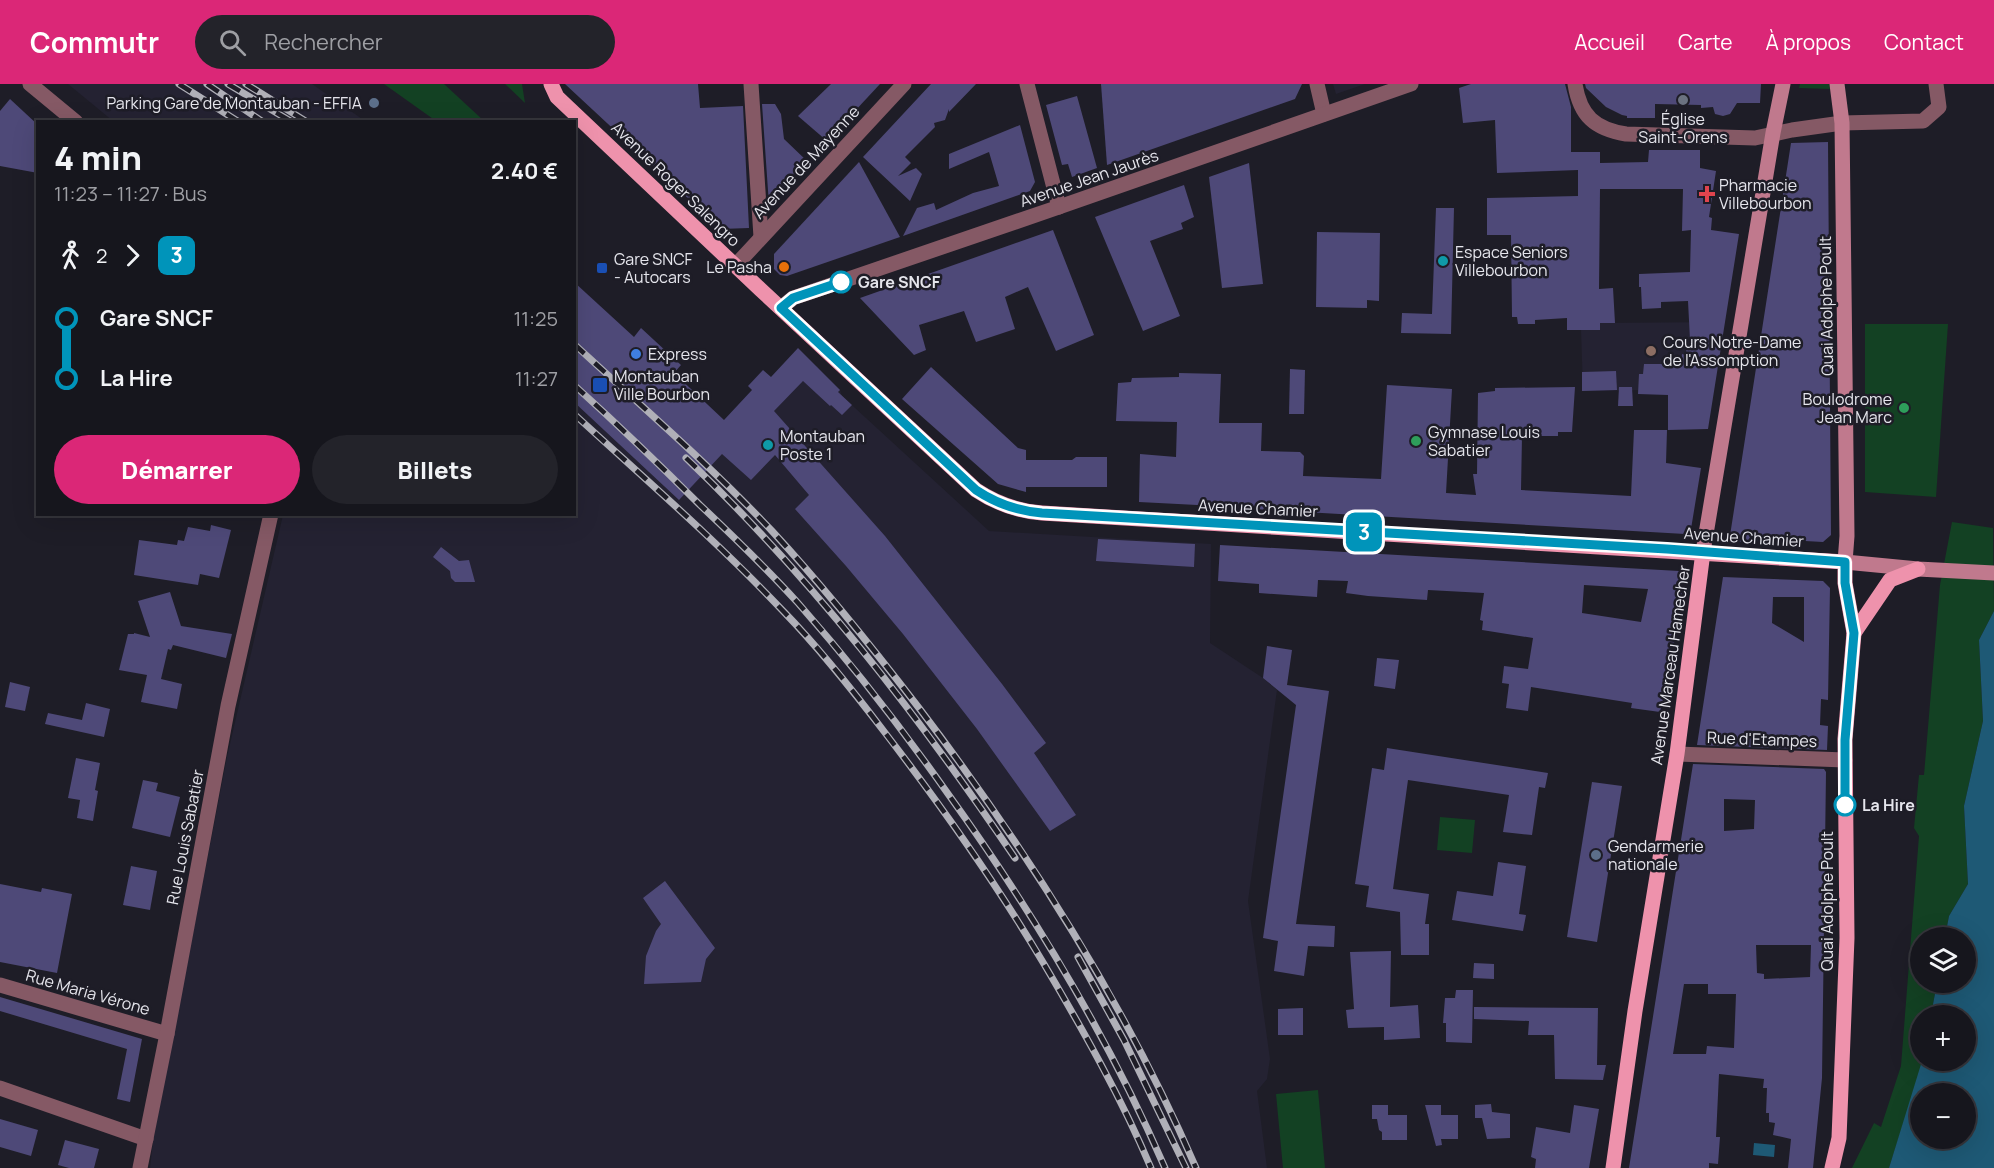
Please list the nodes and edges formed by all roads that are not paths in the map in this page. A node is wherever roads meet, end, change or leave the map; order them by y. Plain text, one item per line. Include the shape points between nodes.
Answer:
1 (30, 84) edge
2 (551, 84) edge
3 (751, 84) edge
4 (904, 84) edge
5 (1027, 84) edge
6 (1317, 84) edge
7 (1411, 84) edge
8 (1575, 84) edge
9 (1783, 84) edge
10 (1837, 84) edge
11 (1936, 84) edge
12 (1324, 114) junction
13 (74, 120) edge
14 (1842, 123) junction
15 (1773, 133) junction
16 (1059, 207) junction
17 (760, 237) junction
18 (735, 266) junction
19 (781, 308) junction
20 (272, 516) edge
21 (1703, 552) junction
22 (1845, 562) junction
23 (1918, 569) junction
24 (1994, 573) edge
25 (1854, 633) junction
26 (1677, 754) junction
27 (1845, 760) junction
28 (0, 985) edge
29 (167, 1034) junction
30 (0, 1088) edge
31 (146, 1139) junction
32 (140, 1168) edge
33 (1613, 1168) edge
34 (1832, 1168) edge

1 - 13 street
2 - 18 main road, Avenue Roger Salengro via 557,97
3 - 17 street
4 - 17 street, Avenue de Mayenne
5 - 16 street
6 - 12 street
7 - 12 street, Avenue Jean Jaurès
8 - 15 street via 1586,117 1608,131 1755,138
9 - 15 main road, Avenue Marceau Hamecher
10 - 14 main road, Quai Adolphe Poult
11 - 14 street via 1939,107 1923,121
12 - 16 street, Avenue Jean Jaurès
14 - 15 street
14 - 22 main road, Quai Adolphe Poult
15 - 21 main road, Avenue Marceau Hamecher
16 - 19 street, Avenue Jean Jaurès via 793,298
17 - 18 street, Avenue de Mayenne
18 - 19 main road, Avenue Roger Salengro
19 - 21 main road, Avenue Chamier via 976,490 989,499 1027,512
20 - 29 street, Rue Louis Sabatier via 228,706
21 - 22 main road, Avenue Chamier
21 - 26 main road, Avenue Marceau Hamecher
22 - 23 main road, Avenue Chamier
22 - 25 main road, Quai Adolphe Poult
23 - 24 main road, Avenue Chamier
23 - 25 main road, Quai Adolphe Poult via 1890,580
25 - 27 main road, Quai Adolphe Poult
26 - 27 street, Rue d'Etampes
26 - 33 main road, Avenue Marceau Hamecher
27 - 34 main road, Quai Adolphe Poult via 1847,938 1839,1138
28 - 29 street, Rue Maria Vérone
29 - 31 street, Rue Louis Sabatier
30 - 31 street
31 - 32 street, Rue Louis Sabatier

